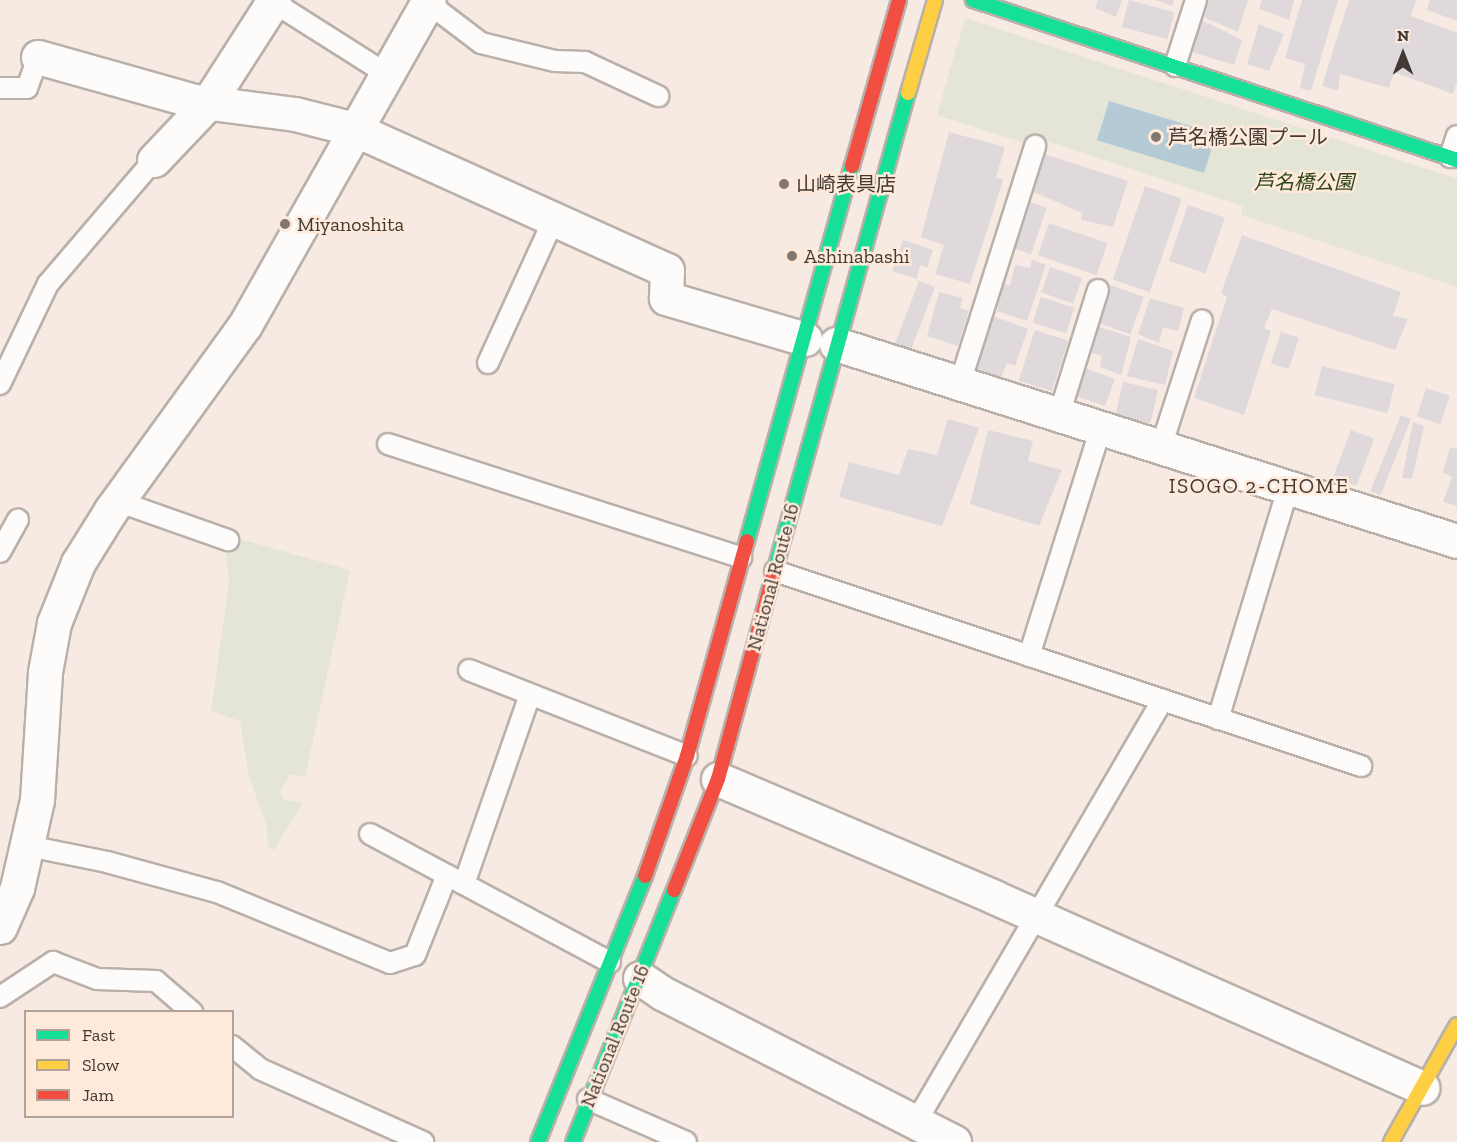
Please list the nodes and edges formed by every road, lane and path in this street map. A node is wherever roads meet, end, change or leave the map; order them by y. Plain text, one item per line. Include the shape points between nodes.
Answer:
1 (899, 0) edge
2 (935, 0) edge
3 (973, 0) edge
4 (1196, 0) edge
5 (272, 1) edge
6 (428, 1) edge
7 (38, 57) joint
8 (1174, 66) junction
9 (385, 74) junction
10 (0, 88) edge
11 (658, 96) dead end
12 (208, 103) junction
13 (354, 129) junction
14 (1457, 136) edge
15 (1035, 146) dead end
16 (1453, 159) edge
17 (153, 160) joint
18 (554, 219) junction
19 (1098, 290) dead end
20 (1202, 320) dead end
21 (820, 341) junction
22 (488, 363) dead end
23 (960, 383) junction
24 (0, 384) edge
25 (1059, 415) junction
26 (1101, 429) junction
27 (388, 444) dead end
28 (1161, 447) junction
29 (1288, 488) junction
30 (117, 501) junction
31 (18, 520) dead end
32 (228, 540) dead end
33 (1457, 542) edge
34 (0, 552) edge
35 (741, 556) junction
36 (775, 572) junction
37 (1029, 656) junction
38 (470, 670) dead end
39 (530, 695) junction
40 (1163, 700) junction
41 (1218, 719) junction
42 (687, 756) junction
43 (1361, 766) dead end
44 (718, 779) junction
45 (370, 834) dead end
46 (28, 846) junction
47 (456, 879) junction
48 (1035, 916) junction
49 (0, 927) edge
50 (610, 962) junction
51 (640, 978) junction
52 (0, 997) edge
53 (191, 1010) edge
54 (1457, 1025) edge
55 (234, 1048) edge
56 (1422, 1088) junction
57 (588, 1099) junction
58 (916, 1122) junction
59 (423, 1142) edge
60 (538, 1142) edge
61 (573, 1142) edge
62 (686, 1142) edge
63 (954, 1142) edge
64 (1391, 1142) edge

1 - 21 main road, National Route 16
2 - 21 main road, National Route 16
3 - 8 main road
4 - 8 lane
5 - 9 lane
5 - 12 street
6 - 9 street
6 - 11 lane via 481,43 555,61 585,62
7 - 10 lane via 27,88
7 - 12 street
8 - 16 main road
9 - 13 street
12 - 13 street via 295,114
12 - 17 street
13 - 18 street
13 - 30 street via 245,325
14 - 16 lane
15 - 23 lane
17 - 24 lane via 48,284
18 - 21 street via 667,270 666,298
18 - 22 lane
19 - 25 lane
20 - 28 lane
21 - 23 street
21 - 35 main road, National Route 16
21 - 36 main road, National Route 16
23 - 25 street
25 - 26 street
26 - 28 street
26 - 37 lane
27 - 35 lane
28 - 29 street
29 - 33 street
29 - 41 lane
30 - 32 lane
30 - 46 street via 78,563 54,623 45,672 37,800
31 - 34 lane
35 - 42 main road, National Route 16
36 - 37 lane
36 - 44 main road, National Route 16
37 - 40 lane
38 - 39 lane
39 - 42 lane
39 - 47 lane
40 - 41 lane
40 - 48 lane
41 - 43 lane
42 - 50 main road, National Route 16 via 650,864
44 - 48 street
44 - 51 main road, National Route 16
45 - 47 lane
46 - 47 lane via 107,862 217,892 390,963 415,955
46 - 49 street via 17,888
47 - 50 lane
48 - 56 street
48 - 58 lane
50 - 60 main road, National Route 16
51 - 57 main road, National Route 16
51 - 58 street via 662,993
52 - 53 lane via 53,962 98,980 156,981
54 - 56 main road
55 - 59 lane via 260,1069
56 - 64 main road
57 - 61 main road, National Route 16
57 - 62 lane
58 - 63 street

